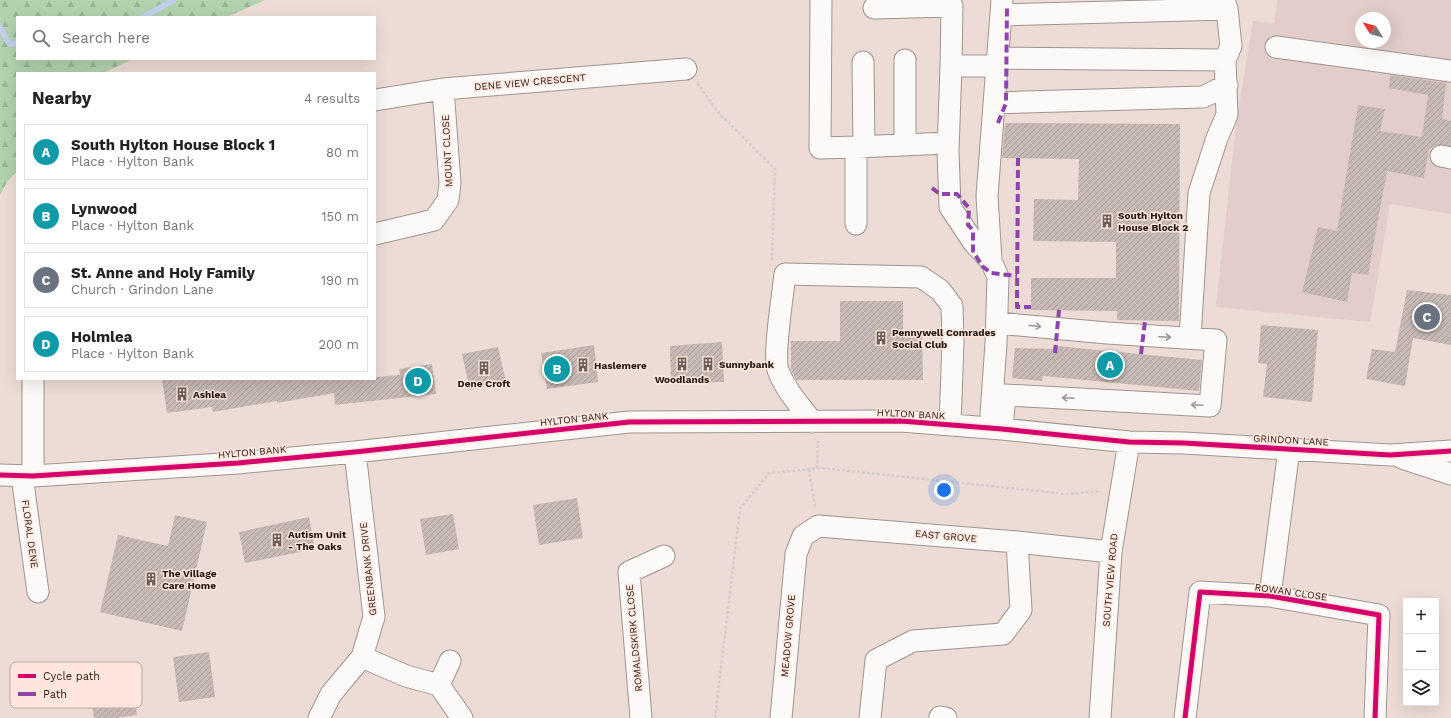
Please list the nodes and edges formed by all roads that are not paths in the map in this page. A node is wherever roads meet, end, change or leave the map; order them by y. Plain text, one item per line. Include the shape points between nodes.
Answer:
1 (821, 0) edge
2 (1226, 4) edge
3 (874, 8) dead end
4 (1002, 8) edge
5 (1276, 47) dead end
6 (905, 60) dead end
7 (1225, 60) junction
8 (863, 62) dead end
9 (998, 62) junction
10 (951, 66) junction
11 (686, 69) dead end
12 (1451, 71) edge
13 (1227, 85) junction
14 (443, 89) junction
15 (376, 100) edge
16 (994, 103) junction
17 (948, 143) junction
18 (905, 145) junction
19 (860, 147) junction
20 (856, 224) dead end
21 (376, 234) edge
22 (992, 261) junction
23 (996, 323) junction
24 (1190, 338) junction
25 (33, 380) edge
26 (815, 422) junction
27 (950, 425) junction
28 (996, 428) junction
29 (1129, 442) junction
30 (1288, 449) junction
31 (1451, 451) edge
32 (355, 452) junction
33 (1390, 455) junction
34 (1451, 474) edge
35 (0, 475) edge
36 (28, 476) junction
37 (1016, 542) junction
38 (1111, 552) junction
39 (796, 554) joint
40 (664, 556) dead end
41 (38, 592) dead end
42 (1270, 596) junction
43 (362, 657) junction
44 (450, 661) dead end
45 (439, 685) junction
46 (319, 718) edge
47 (462, 718) edge
48 (641, 718) edge
49 (781, 718) edge
50 (870, 718) edge
51 (1100, 718) edge
52 (1185, 718) edge
53 (1375, 718) edge

1 - 19 street via 820,148
2 - 4 street
2 - 7 street via 1230,46
3 - 10 street via 952,6
4 - 9 street
5 - 12 street
6 - 18 street
7 - 9 street
7 - 13 street
8 - 19 street
9 - 10 street
9 - 16 street
10 - 17 street
11 - 14 street, DENE VIEW CRESCENT
13 - 16 street via 1204,97
13 - 24 street via 1228,115 1217,138 1199,193
14 - 15 street, DENE VIEW CRESCENT
14 - 21 street, MOUNT CLOSE via 450,183 448,200 434,220
16 - 22 street via 987,196
17 - 18 street
17 - 22 street via 950,206 974,243
18 - 19 street
19 - 20 street
22 - 23 street via 998,277
23 -> 24 street
23 - 28 street
24 -> 28 street via 1216,340 1210,406 1005,395
25 - 36 street
26 - 27 street, HYLTON BANK via 901,421
26 - 27 street via 786,387 777,368 786,274 921,277 940,290 952,306
26 - 32 street, HYLTON BANK via 630,422
27 - 28 street, HYLTON BANK
28 - 29 street, HYLTON BANK
29 - 30 street, GRINDON LANE
29 - 38 street, SOUTH VIEW ROAD
30 - 33 street, GRINDON LANE
30 - 42 street, ROWAN CLOSE
31 - 33 street, GRINDON LANE
32 - 36 street, HYLTON BANK via 238,463
32 - 43 street, GREENBANK DRIVE via 374,617
33 - 34 street, GRINDON LANE
35 - 36 street, HYLTON BANK
36 - 41 street, FLORAL DENE
37 - 38 street, EAST GROVE
37 - 39 street, EAST GROVE via 818,526 803,536
37 - 50 street via 1021,610 1003,634 913,641 876,660
38 - 51 street, SOUTH VIEW ROAD
39 - 49 street, MEADOW GROVE
40 - 48 street, ROMALDSKIRK CLOSE via 629,572
42 - 52 street, ROWAN CLOSE via 1200,592
42 - 53 street, ROWAN CLOSE via 1379,615
43 - 45 street via 406,676
43 - 46 street, GREENBANK DRIVE via 331,694
44 - 45 street
45 - 47 street

